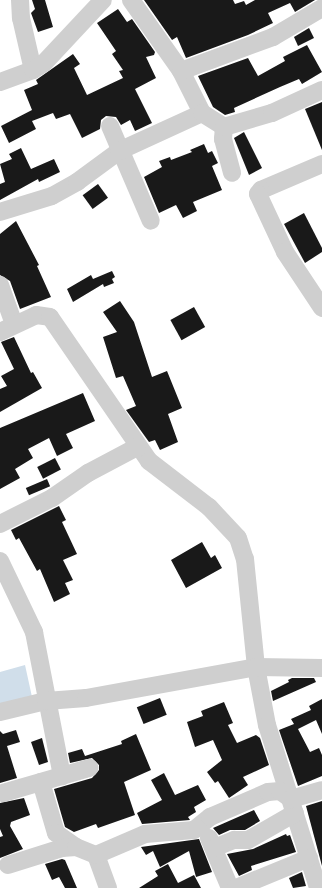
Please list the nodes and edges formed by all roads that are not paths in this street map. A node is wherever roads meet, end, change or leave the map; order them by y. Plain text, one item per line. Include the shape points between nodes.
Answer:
1 (20, 0) edge
2 (103, 0) edge
3 (131, 0) edge
4 (322, 8) edge
5 (33, 70) junction
6 (180, 71) junction
7 (0, 82) edge
8 (322, 90) edge
9 (202, 113) junction
10 (110, 126) dead end
11 (224, 127) junction
12 (119, 151) junction
13 (322, 164) edge
14 (232, 173) dead end
15 (0, 212) edge
16 (151, 221) dead end
17 (0, 285) edge
18 (322, 308) edge
19 (7, 328) edge
20 (137, 447) junction
21 (0, 524) edge
22 (0, 561) edge
23 (256, 667) junction
24 (322, 668) edge
25 (46, 701) junction
26 (0, 712) edge
27 (89, 768) dead end
28 (62, 776) junction
29 (41, 782) junction
30 (322, 790) edge
31 (3, 793) dead end
32 (293, 806) junction
33 (202, 824) junction
34 (76, 847) junction
35 (214, 848) junction
36 (96, 855) junction
37 (309, 858) junction
38 (8, 865) dead end
39 (108, 888) edge
40 (230, 888) edge
41 (236, 888) edge
42 (318, 888) edge

1 - 5 street via 21,18
2 - 5 street via 44,63
3 - 6 street
4 - 6 street via 273,37
5 - 7 street
6 - 9 street
8 - 11 street via 272,113
9 - 11 street
9 - 12 street
10 - 12 street
11 - 14 street via 223,139
12 - 15 street via 65,190
12 - 16 street
13 - 18 street via 258,194 285,252
17 - 19 street
19 - 20 street via 36,315 50,317 72,346
20 - 21 street via 88,473 52,498
20 - 23 street via 149,461 209,507 238,538 245,559
22 - 25 street via 31,622
23 - 24 street
23 - 25 street via 86,698
23 - 32 street via 267,725
25 - 26 street
25 - 28 street
27 - 28 street
28 - 29 street
29 - 31 street
29 - 34 street via 56,833
30 - 32 street
32 - 33 street via 280,791 268,792 210,817
32 - 35 street via 248,840 234,840
32 - 37 street
33 - 35 street
33 - 36 street via 194,830 146,834
34 - 36 street
34 - 38 street via 46,852
35 - 40 street
36 - 39 street
37 - 41 street
37 - 42 street

